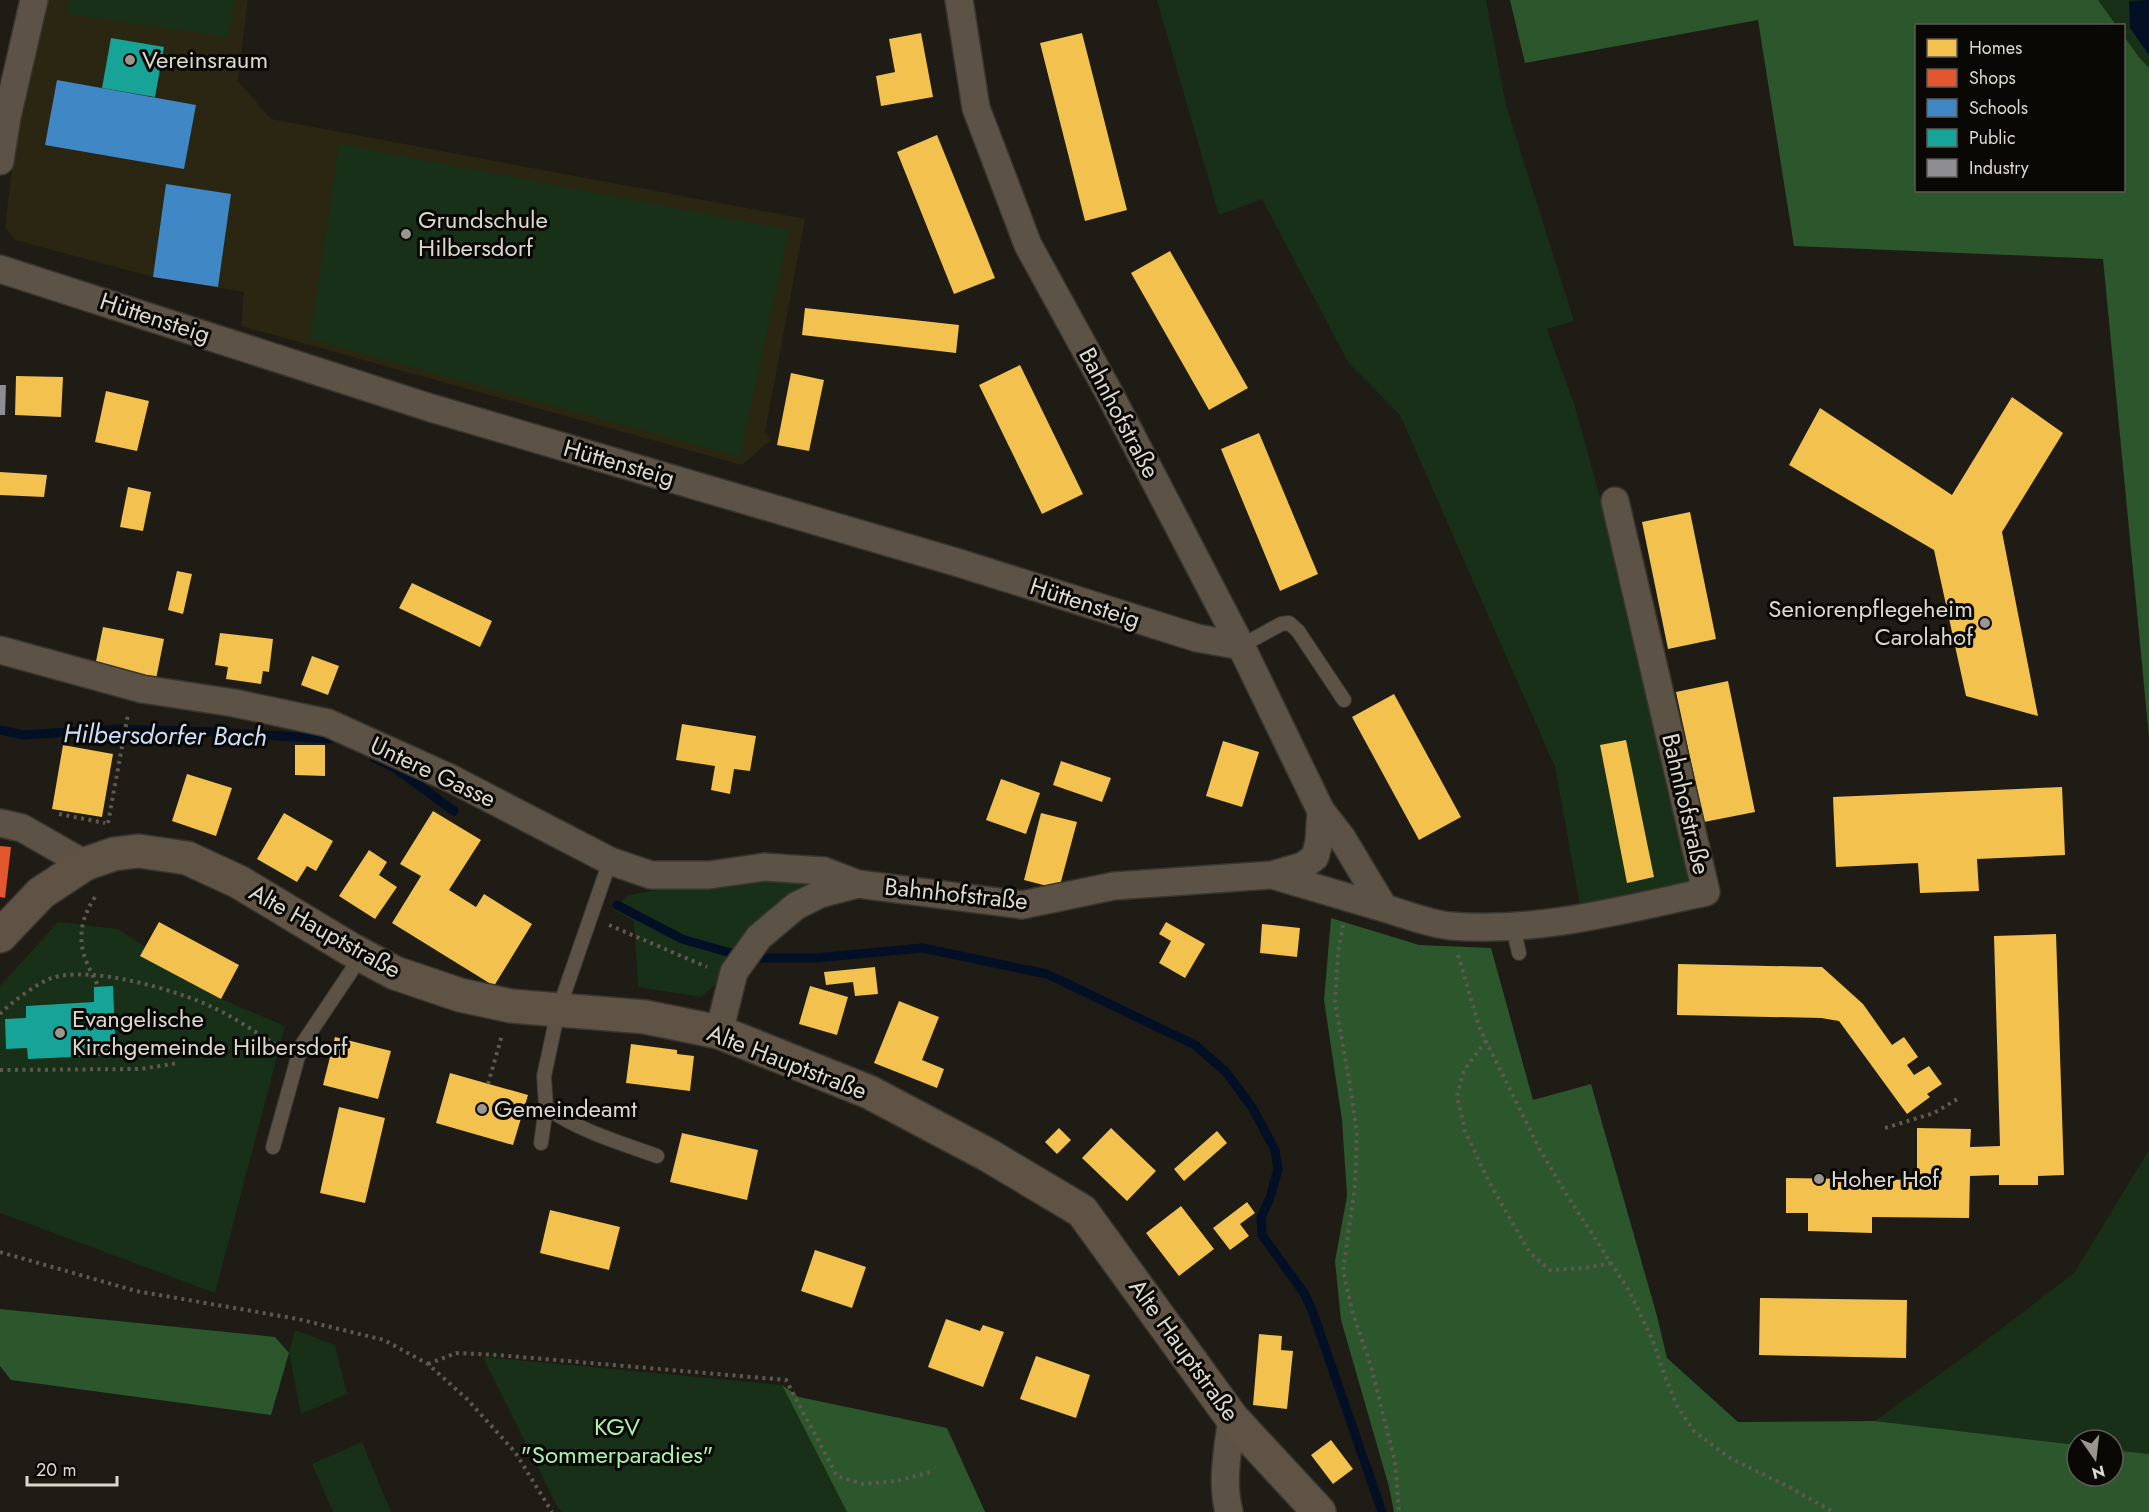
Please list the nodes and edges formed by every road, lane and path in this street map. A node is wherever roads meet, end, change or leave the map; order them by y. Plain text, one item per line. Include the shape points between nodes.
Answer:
1 (34, 0) edge
2 (959, 0) edge
3 (0, 161) edge
4 (0, 269) edge
5 (1615, 501) dead end
6 (1241, 646) junction
7 (0, 651) edge
8 (1344, 700) dead end
9 (127, 722) dead end
10 (1321, 811) junction
11 (11, 826) edge
12 (106, 841) junction
13 (610, 861) junction
14 (1272, 875) junction
15 (858, 884) junction
16 (1348, 898) junction
17 (1384, 908) junction
18 (590, 918) junction
19 (1448, 926) junction
20 (0, 936) edge
21 (362, 955) junction
22 (91, 974) junction
23 (734, 975) junction
24 (99, 987) dead end
25 (511, 1006) junction
26 (558, 1011) junction
27 (0, 1014) edge
28 (719, 1032) junction
29 (1486, 1041) junction
30 (275, 1044) dead end
31 (179, 1063) dead end
32 (0, 1070) edge
33 (488, 1084) dead end
34 (1959, 1098) dead end
35 (546, 1107) junction
36 (1885, 1128) dead end
37 (541, 1143) dead end
38 (273, 1147) dead end
39 (657, 1156) dead end
40 (0, 1252) edge
41 (1611, 1263) junction
42 (428, 1364) junction
43 (1232, 1418) junction
44 (934, 1471) dead end
45 (552, 1512) edge
46 (1230, 1512) edge
47 (1318, 1512) edge
48 (1399, 1512) edge
49 (1833, 1512) edge

1 - 3 street
2 - 6 street, Bahnhofstraße via 976,108 1028,245
4 - 6 street, Hüttensteig via 430,408 948,560 1197,638
5 - 19 street, Bahnhofstraße via 1706,892 1582,918 1516,940
6 - 8 lane via 1289,623
6 - 10 street, Bahnhofstraße
7 - 13 street, Untere Gasse via 142,689 328,723 450,778
9 - 12 path
10 - 14 street, Bahnhofstraße via 1315,857 1303,866
10 - 17 street, Bahnhofstraße
11 - 12 street
11 - 12 path via 36,812 54,813
12 - 20 main road, Alte Hauptstraße via 41,893
12 - 21 main road, Alte Hauptstraße via 138,851 187,858 239,882
12 - 22 path via 110,873 81,924 80,941
13 - 15 street, Untere Gasse via 651,875 709,875 764,867 824,871
13 - 18 lane
14 - 15 street, Bahnhofstraße via 1114,886 1022,905
14 - 16 street, Bahnhofstraße
15 - 23 street, Bahnhofstraße via 820,894 796,906 759,937
16 - 17 street, Bahnhofstraße
16 - 48 path via 1338,953 1335,1002 1357,1136 1355,1186 1343,1271 1395,1462
17 - 19 street, Bahnhofstraße
18 - 23 path
18 - 26 lane
19 - 29 path
21 - 25 main road, Alte Hauptstraße via 395,973 460,995
21 - 38 lane via 301,1046
22 - 24 path
22 - 27 path via 53,978 9,1004
22 - 30 path via 178,992 214,1007
23 - 28 street, Bahnhofstraße
25 - 26 main road, Alte Hauptstraße
25 - 33 path
26 - 28 main road, Alte Hauptstraße via 645,1017
26 - 35 lane via 544,1076
28 - 43 main road, Alte Hauptstraße via 869,1092 988,1155 1082,1211
29 - 41 path via 1539,1148
29 - 41 path via 1464,1070 1457,1096 1465,1131 1488,1180 1531,1254 1550,1270
31 - 32 path via 141,1069
34 - 36 path via 1934,1113
35 - 37 lane
35 - 39 lane via 565,1121
40 - 42 path via 136,1291 298,1319 384,1340
41 - 49 path via 1653,1341 1677,1407 1694,1431 1730,1458
42 - 44 path via 456,1353 786,1380 837,1476 863,1484 897,1481
42 - 45 path via 467,1399 515,1452
43 - 46 street via 1226,1461
43 - 47 main road, Alte Hauptstraße via 1273,1456

